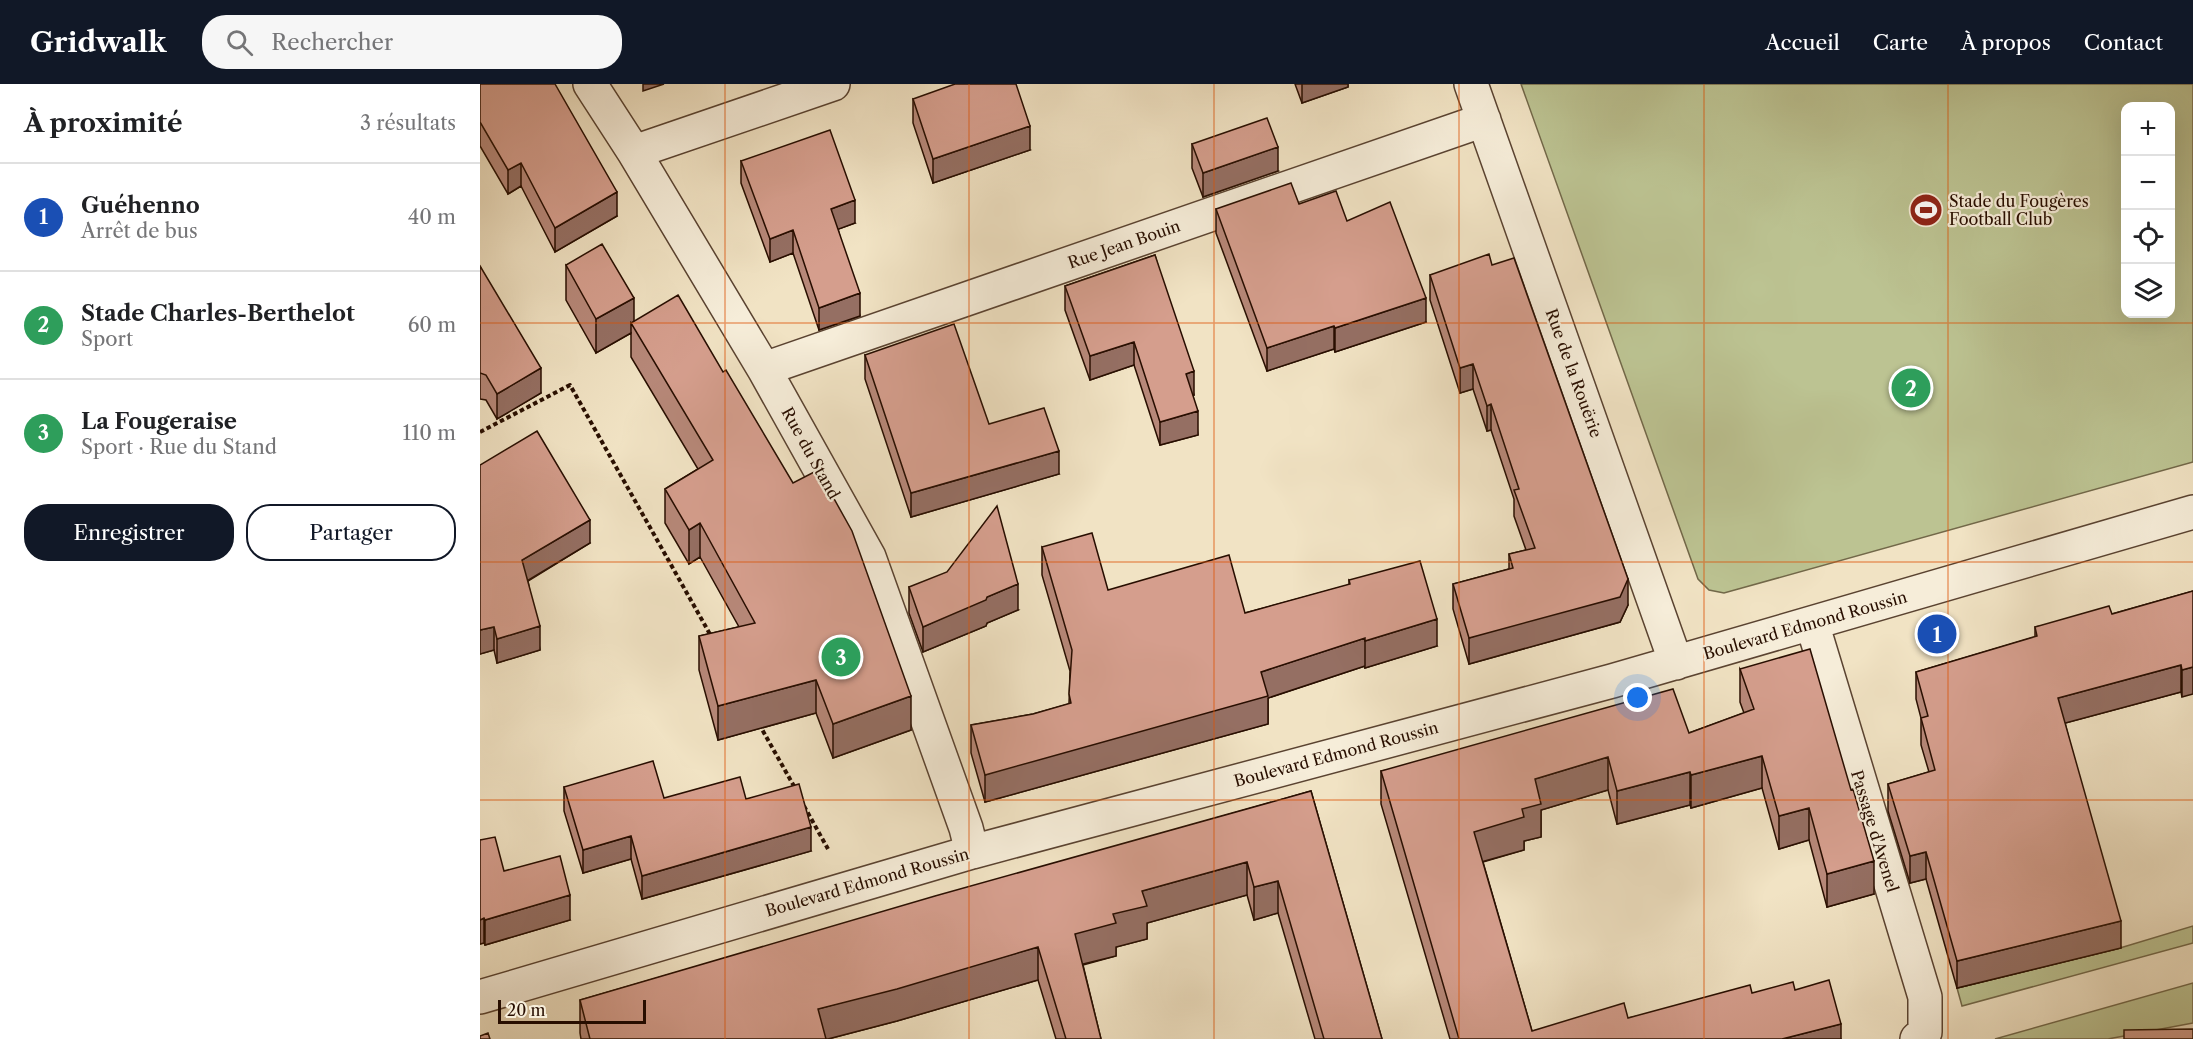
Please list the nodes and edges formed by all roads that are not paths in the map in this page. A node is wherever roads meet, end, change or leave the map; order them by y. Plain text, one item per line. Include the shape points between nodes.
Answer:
1 (590, 84) edge
2 (833, 84) edge
3 (1471, 84) edge
4 (1484, 120) junction
5 (634, 152) junction
6 (764, 369) junction
7 (2193, 512) edge
8 (1812, 623) junction
9 (1676, 663) junction
10 (972, 852) junction
11 (480, 997) edge
12 (1917, 1039) edge

1 - 5 street, Rue du Stand
2 - 5 street
3 - 4 street, Rue de la Rouërie
4 - 6 street, Rue Jean Bouin
4 - 9 street, Rue de la Rouërie
5 - 6 street, Rue du Stand
6 - 10 street, Rue du Stand via 869,557
7 - 8 street, Boulevard Edmond Roussin
8 - 9 street, Boulevard Edmond Roussin
8 - 12 street, Passage d'Avenel via 1925,997 1924,1032
9 - 10 street, Boulevard Edmond Roussin
10 - 11 street, Boulevard Edmond Roussin

